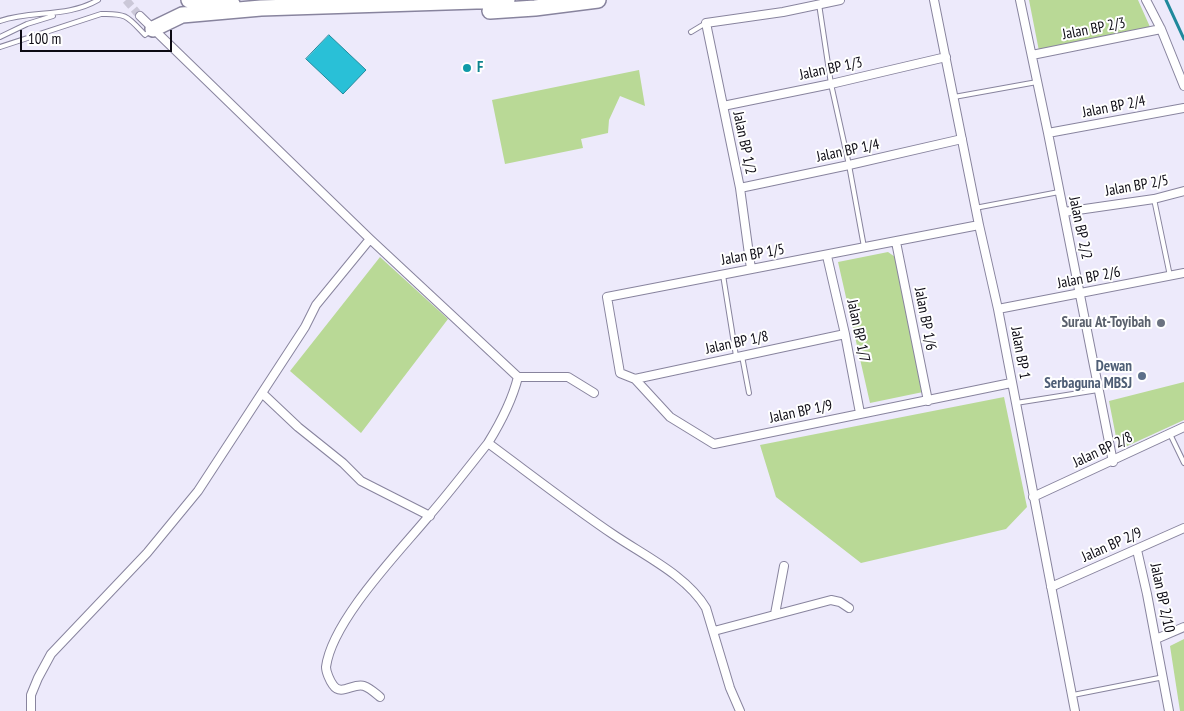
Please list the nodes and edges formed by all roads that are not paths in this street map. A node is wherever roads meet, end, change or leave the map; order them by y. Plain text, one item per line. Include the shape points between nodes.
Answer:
1 (98, 0) edge
2 (189, 0) edge
3 (507, 0) edge
4 (598, 0) edge
5 (840, 0) edge
6 (934, 0) edge
7 (1020, 0) edge
8 (1146, 0) edge
9 (386, 4) junction
10 (819, 4) junction
11 (260, 8) junction
12 (62, 12) junction
13 (140, 16) tunnel mouth
14 (0, 21) edge
15 (706, 23) junction
16 (1161, 29) junction
17 (149, 32) junction
18 (691, 32) dead end
19 (0, 37) edge
20 (0, 47) edge
21 (1032, 55) junction
22 (946, 57) junction
23 (1037, 82) junction
24 (831, 84) junction
25 (1184, 86) edge
26 (954, 97) junction
27 (722, 106) junction
28 (1184, 108) edge
29 (1048, 133) junction
30 (962, 139) junction
31 (849, 165) junction
32 (740, 188) junction
33 (1184, 191) edge
34 (1059, 192) junction
35 (1154, 199) junction
36 (976, 208) junction
37 (1064, 212) junction
38 (979, 225) junction
39 (370, 239) junction
40 (896, 242) junction
41 (864, 248) junction
42 (827, 256) junction
43 (751, 269) junction
44 (723, 275) junction
45 (1170, 276) junction
46 (1183, 276) edge
47 (1079, 293) junction
48 (998, 310) junction
49 (845, 334) junction
50 (739, 356) junction
51 (620, 373) joint
52 (518, 377) junction
53 (635, 379) junction
54 (1011, 383) junction
55 (1098, 390) junction
56 (262, 393) junction
57 (594, 393) dead end
58 (749, 393) dead end
59 (928, 401) junction
60 (1015, 403) junction
61 (860, 413) junction
62 (1184, 428) edge
63 (1170, 434) junction
64 (488, 443) junction
65 (1113, 462) junction
66 (1184, 463) edge
67 (1033, 497) junction
68 (430, 516) junction
69 (1184, 528) edge
70 (1137, 550) junction
71 (784, 566) dead end
72 (1051, 587) junction
73 (849, 608) dead end
74 (775, 614) junction
75 (1184, 627) edge
76 (714, 630) junction
77 (1156, 640) junction
78 (1164, 677) junction
79 (1072, 695) junction
80 (380, 696) dead end
81 (32, 711) edge
82 (740, 711) edge
83 (1075, 711) edge
84 (1169, 711) edge

1 - 12 lane via 82,8
2 - 11 highway
3 - 9 highway
4 - 9 highway via 494,11 443,11
5 - 10 street
6 - 22 street, Jalan BP 1
7 - 21 street, Jalan BP 2/2
8 - 16 street
9 - 11 highway
10 - 15 street
10 - 24 lane
11 - 17 highway via 182,15
12 - 14 lane
12 - 19 lane
13 - 17 street
15 - 18 lane
15 - 27 street, Jalan BP 1/2
16 - 21 street, Jalan BP 2/3
16 - 25 street
17 - 20 lane via 127,16 101,14
17 - 39 street
21 - 23 street, Jalan BP 2/2
22 - 24 street, Jalan BP 1/3
22 - 26 street, Jalan BP 1
23 - 26 lane
23 - 29 street, Jalan BP 2/2
24 - 27 street, Jalan BP 1/3
24 - 31 lane
26 - 30 street, Jalan BP 1
27 - 32 street, Jalan BP 1/2
28 - 29 street, Jalan BP 2/4
29 - 34 street, Jalan BP 2/2
30 - 31 street, Jalan BP 1/4
30 - 36 street, Jalan BP 1
31 - 32 street, Jalan BP 1/4
31 - 41 lane
32 - 43 street, Jalan BP 1/2
33 - 35 street, Jalan BP 2/5
34 - 36 lane
34 - 37 street, Jalan BP 2/2
35 - 37 street, Jalan BP 2/5
35 - 45 lane
36 - 38 street, Jalan BP 1
37 - 47 street, Jalan BP 2/2
38 - 40 street, Jalan BP 1/5
38 - 48 street, Jalan BP 1
39 - 52 street
39 - 56 street via 316,305
40 - 41 street, Jalan BP 1/5
40 - 59 street, Jalan BP 1/6
41 - 42 street, Jalan BP 1/5
42 - 43 street, Jalan BP 1/5
42 - 49 street, Jalan BP 1/7
43 - 44 street, Jalan BP 1/5
44 - 50 lane
44 - 51 street, Jalan BP 1/5 via 607,297
45 - 46 street, Jalan BP 2/6
45 - 47 street, Jalan BP 2/6
47 - 48 street, Jalan BP 2/6
47 - 55 street, Jalan BP 2/2
48 - 54 street, Jalan BP 1
49 - 50 street, Jalan BP 1/8
49 - 61 street, Jalan BP 1/7
50 - 53 street, Jalan BP 1/8
50 - 58 lane
51 - 53 street, Jalan BP 1/9
52 - 57 street via 568,377
52 - 64 street via 508,408
53 - 61 street, Jalan BP 1/9 via 670,417 714,444
54 - 59 street, Jalan BP 1/9
54 - 60 street, Jalan BP 1
55 - 60 lane
55 - 65 street, Jalan BP 2/2
56 - 68 street via 361,481
56 - 81 street via 198,491 169,528 51,654 31,695
59 - 61 street, Jalan BP 1/9
60 - 67 street, Jalan BP 1
62 - 63 street, Jalan BP 2/8
63 - 65 street, Jalan BP 2/8
63 - 66 lane
64 - 68 street
64 - 76 street via 687,584 699,596
65 - 67 street, Jalan BP 2/8
67 - 72 street, Jalan BP 1
68 - 80 street via 348,615 330,652 326,670 333,686 343,690 364,686
69 - 70 street, Jalan BP 2/9
70 - 72 street, Jalan BP 2/9
70 - 77 street, Jalan BP 2/10
71 - 74 street
72 - 79 street, Jalan BP 1
73 - 74 street via 831,600
74 - 76 street
75 - 77 street
76 - 82 street
77 - 78 street, Jalan BP 2/10
78 - 79 lane
78 - 84 street, Jalan BP 2/10
79 - 83 street, Jalan BP 1

